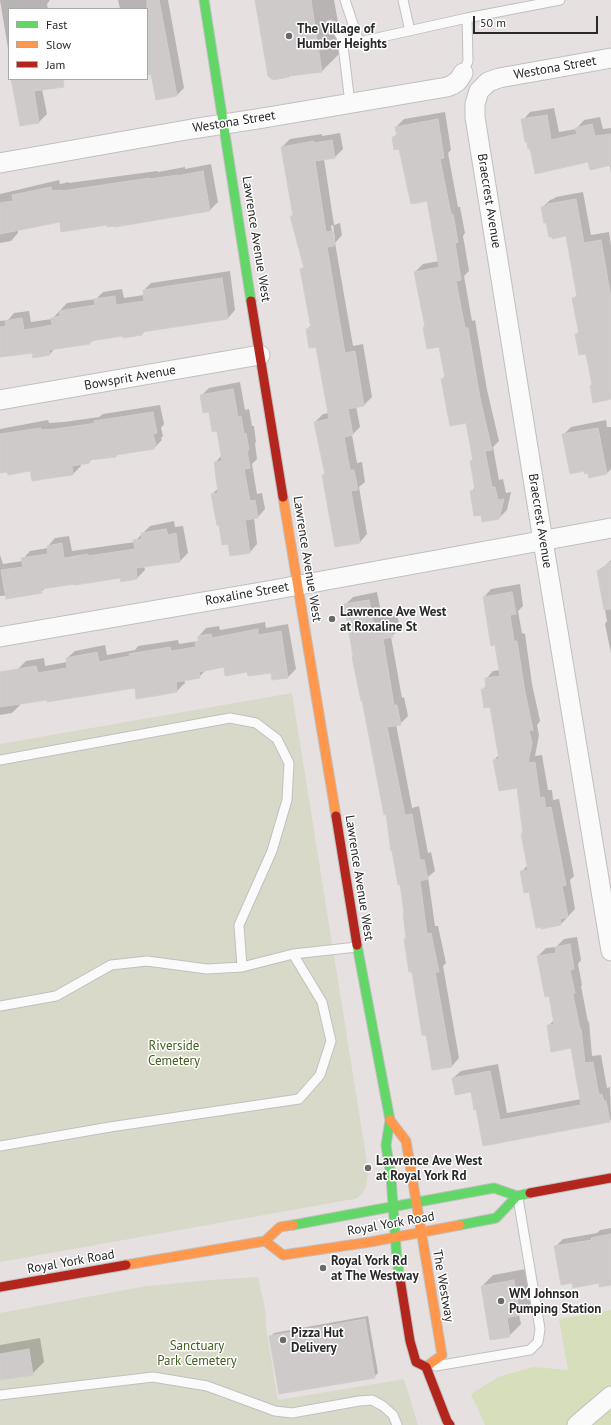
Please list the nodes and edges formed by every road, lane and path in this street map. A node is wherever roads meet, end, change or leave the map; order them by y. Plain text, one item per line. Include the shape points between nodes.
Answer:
1 (204, 0) edge
2 (345, 0) edge
3 (403, 0) edge
4 (560, 0) edge
5 (467, 18) junction
6 (330, 25) dead end
7 (410, 31) junction
8 (611, 58) edge
9 (463, 73) joint
10 (479, 91) joint
11 (350, 104) junction
12 (224, 124) junction
13 (0, 163) edge
14 (260, 355) junction
15 (0, 400) edge
16 (611, 528) edge
17 (543, 541) junction
18 (298, 585) junction
19 (0, 637) edge
20 (0, 760) edge
21 (357, 947) junction
22 (611, 952) edge
23 (294, 954) junction
24 (242, 967) junction
25 (0, 1006) edge
26 (390, 1120) junction
27 (0, 1146) edge
28 (611, 1178) edge
29 (517, 1196) junction
30 (416, 1202) junction
31 (393, 1207) junction
32 (421, 1233) junction
33 (396, 1237) junction
34 (265, 1241) junction
35 (0, 1288) edge
36 (426, 1368) junction
37 (0, 1395) edge
38 (611, 1396) edge
39 (397, 1425) edge
40 (450, 1425) edge
41 (577, 1425) edge

1 - 12 main road, Lawrence Avenue West
2 - 7 lane via 359,42
3 - 7 lane
4 - 5 lane
5 - 7 lane
5 - 9 lane via 468,61
6 - 11 lane via 335,26 342,38
8 - 10 street, Westona Street via 499,78 488,82
9 - 11 street, Westona Street via 452,85
10 - 17 street, Braecrest Avenue via 475,117
11 - 12 street, Westona Street
12 - 13 street, Westona Street
12 - 14 main road, Lawrence Avenue West
14 - 15 street, Bowsprit Avenue
14 - 18 main road, Lawrence Avenue West
16 - 17 street, Roxaline Street
17 - 18 street, Roxaline Street
17 - 22 street, Braecrest Avenue
18 - 19 street, Roxaline Street
18 - 21 main road, Lawrence Avenue West
20 - 24 lane via 230,718 256,723 277,739 289,763 287,800 272,851 239,925
21 - 23 lane
21 - 26 main road, Lawrence Avenue West
23 - 24 lane
23 - 27 lane via 322,1002 331,1041 320,1075 299,1100 110,1127
24 - 25 lane via 207,969 147,961 111,965 56,996
26 - 30 main road, Lawrence Avenue West via 406,1141
26 - 31 main road, Lawrence Avenue West via 386,1145
28 - 29 main road
29 - 30 main road, Royal York Road via 494,1188
29 - 32 main road, Royal York Road via 496,1218
29 - 36 lane via 540,1329 538,1342 530,1350
30 - 31 main road, Royal York Road
30 - 32 main road, The Westway
31 - 33 main road
31 - 34 main road, Royal York Road via 280,1227
32 - 33 main road, Royal York Road
32 - 36 main road, The Westway via 442,1355
33 - 34 main road, Royal York Road via 283,1255
33 - 36 main road via 397,1261 410,1341 416,1362
34 - 35 main road, Royal York Road
36 - 40 main road
37 - 39 lane via 153,1377 207,1386 275,1411 292,1412 372,1400 384,1406 393,1415
38 - 41 street

